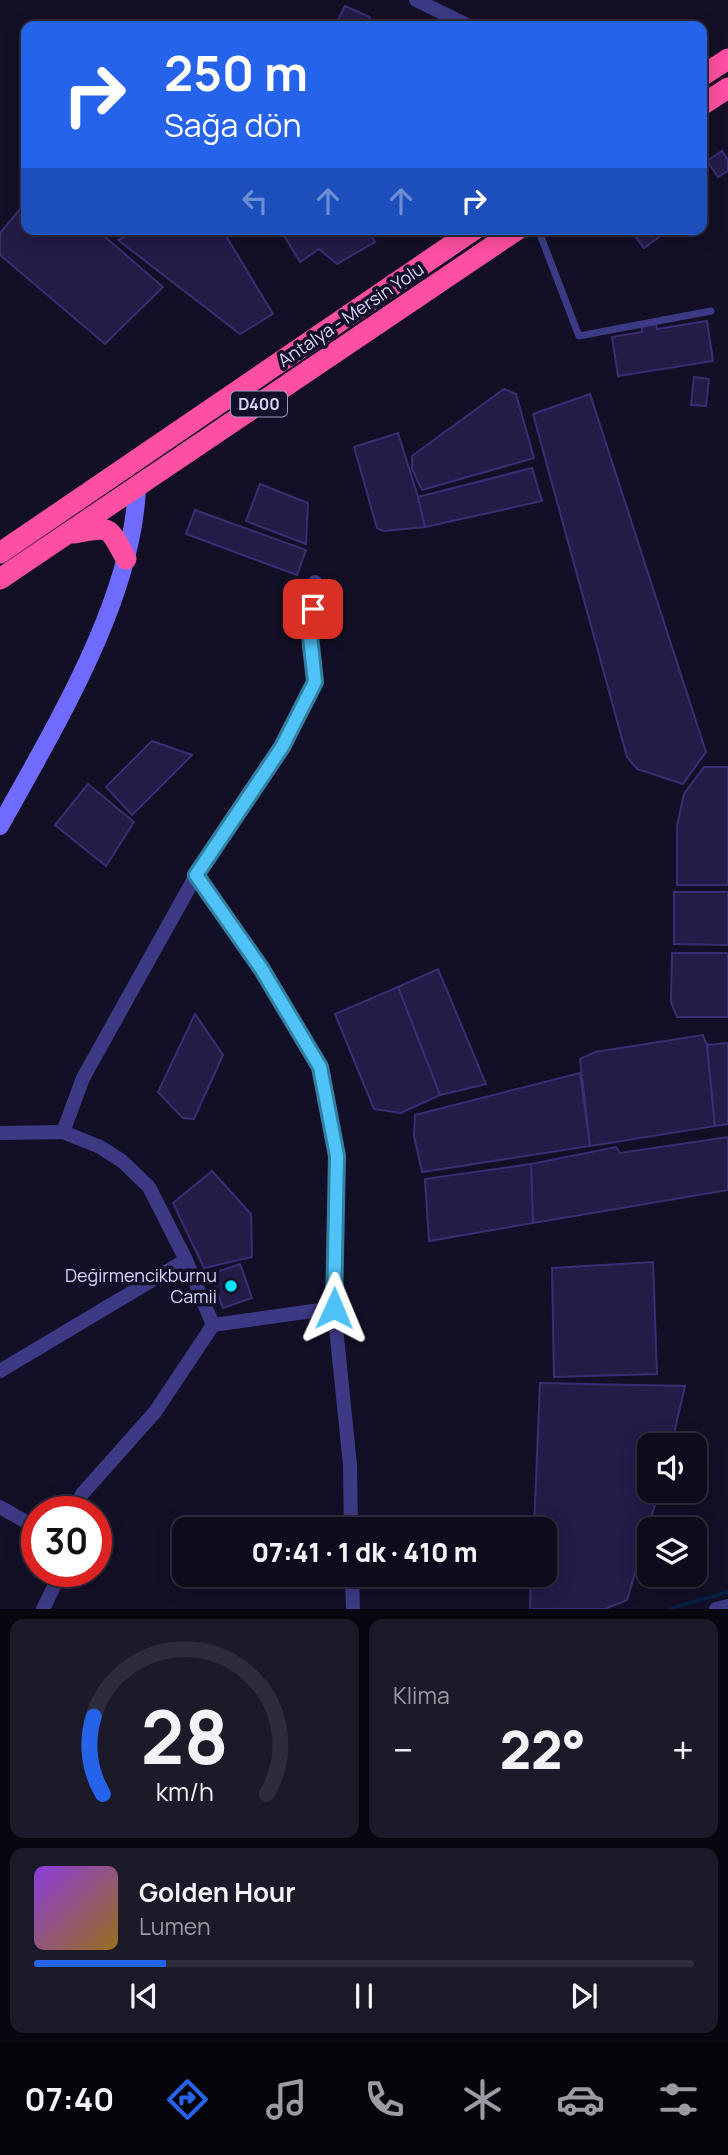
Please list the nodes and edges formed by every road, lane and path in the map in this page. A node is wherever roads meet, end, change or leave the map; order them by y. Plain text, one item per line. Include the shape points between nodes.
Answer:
1 (416, 0) edge
2 (459, 21) edge
3 (728, 58) edge
4 (707, 73) edge
5 (728, 88) edge
6 (707, 102) edge
7 (466, 235) edge
8 (509, 235) edge
9 (540, 235) edge
10 (711, 310) dead end
11 (125, 467) junction
12 (137, 486) junction
13 (65, 535) junction
14 (0, 553) edge
15 (126, 558) junction
16 (0, 579) edge
17 (315, 582) dead end
18 (0, 826) edge
19 (196, 875) junction
20 (63, 1132) junction
21 (0, 1133) edge
22 (186, 1260) junction
23 (334, 1308) junction
24 (213, 1325) junction
25 (0, 1371) edge
26 (81, 1496) edge
27 (0, 1507) edge
28 (351, 1517) edge
29 (21, 1519) edge
30 (54, 1587) edge
31 (352, 1587) edge
32 (728, 1606) edge
33 (43, 1609) edge
34 (353, 1609) edge
35 (716, 1609) edge

1 - 2 street
3 - 4 highway
5 - 6 highway
7 - 11 highway, Antalya - Mersin Yolu / D400
8 - 12 highway, Antalya - Mersin Yolu / D400
9 - 10 lane via 579,336
11 - 12 highway
11 - 14 highway, Antalya - Mersin Yolu / D400
12 - 13 highway, Antalya - Mersin Yolu / D400
12 - 15 street
13 - 15 highway via 107,529
13 - 16 highway, Antalya - Mersin Yolu / D400
15 - 18 street via 83,671
17 - 19 street via 310,636 315,682 282,747
19 - 20 street via 83,1078
19 - 23 street via 261,968 320,1067 337,1156
20 - 21 street
20 - 22 street via 122,1161 149,1187
22 - 24 street
22 - 25 street
23 - 24 street
23 - 28 street
24 - 26 street via 155,1412
27 - 29 street
30 - 33 street
31 - 34 street
32 - 35 street

